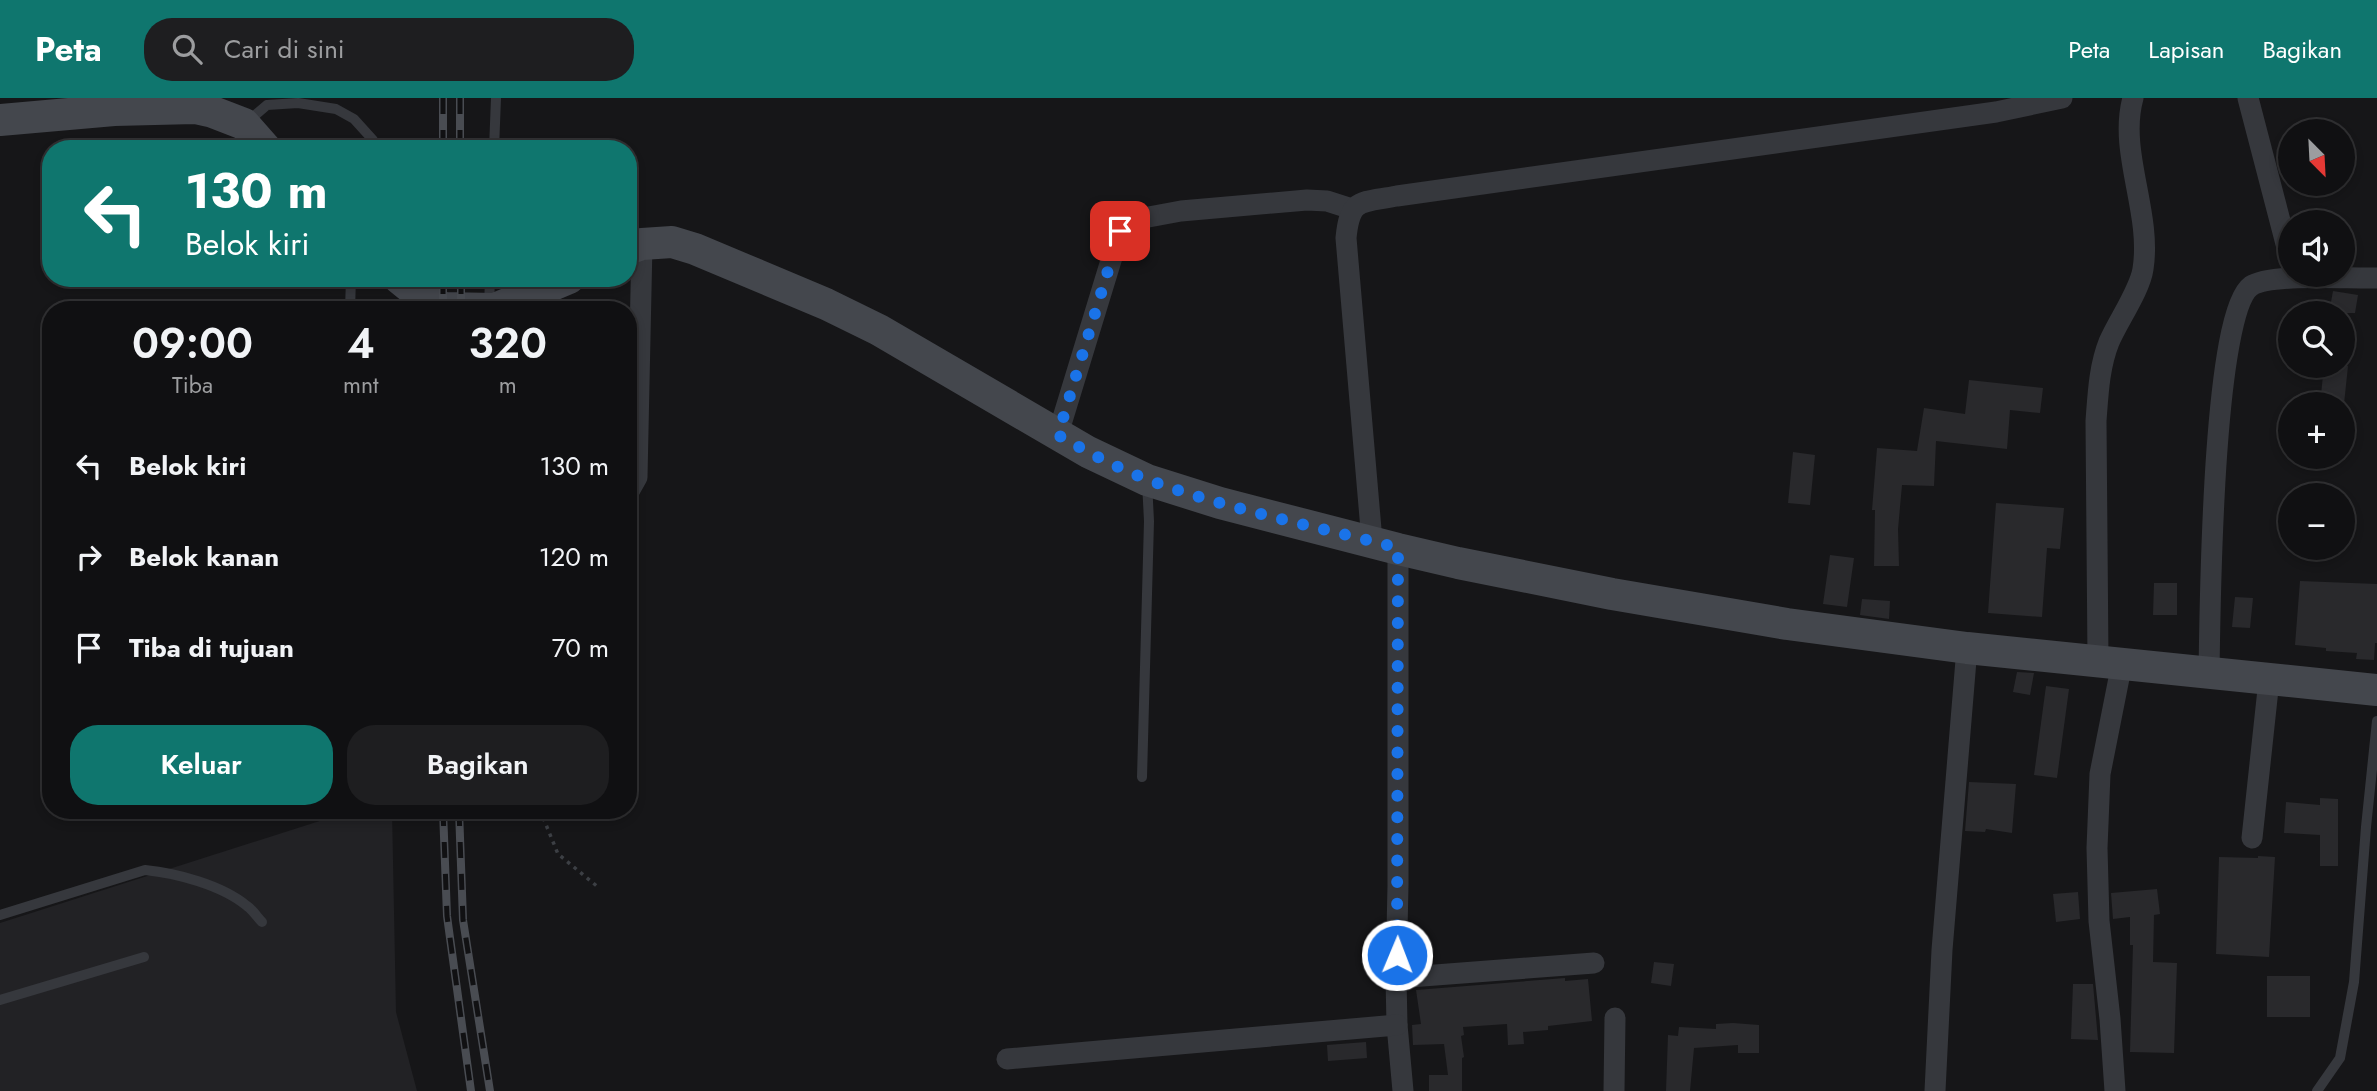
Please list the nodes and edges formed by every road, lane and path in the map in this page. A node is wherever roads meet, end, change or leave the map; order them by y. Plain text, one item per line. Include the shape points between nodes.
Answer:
1 (496, 98) edge
2 (2133, 98) edge
3 (2248, 98) edge
4 (2056, 99) edge
5 (0, 120) edge
6 (244, 124) junction
7 (258, 140) edge
8 (373, 140) edge
9 (494, 140) edge
10 (1352, 209) junction
11 (2278, 214) edge
12 (637, 247) edge
13 (2278, 276) edge
14 (2355, 276) edge
15 (2377, 278) edge
16 (410, 287) edge
17 (548, 287) edge
18 (431, 301) edge
19 (514, 301) edge
20 (1058, 435) junction
21 (1147, 480) junction
22 (1385, 545) junction
23 (1967, 648) junction
24 (2110, 661) junction
25 (2209, 673) junction
26 (2269, 680) junction
27 (2377, 690) edge
28 (2377, 721) edge
29 (1142, 777) dead end
30 (544, 819) edge
31 (2252, 838) dead end
32 (598, 887) dead end
33 (0, 915) edge
34 (262, 922) dead end
35 (144, 957) dead end
36 (1594, 963) dead end
37 (1396, 978) junction
38 (0, 1000) edge
39 (1615, 1018) dead end
40 (1397, 1025) junction
41 (1007, 1059) dead end
42 (1403, 1091) edge
43 (1614, 1091) edge
44 (1934, 1091) edge
45 (2115, 1091) edge
46 (2317, 1091) edge

1 - 9 lane
2 - 24 street via 2128,134 2144,224 2143,272 2103,359 2096,421
3 - 11 street
4 - 10 street via 1983,114 1396,196
5 - 6 street via 195,108
6 - 7 street
6 - 8 lane via 267,105 298,103 336,109 354,119
10 - 20 street via 1307,200 1127,220
10 - 22 street via 1346,238
12 - 20 street via 672,242 826,304
13 - 25 street via 2250,287 2236,310 2223,376
14 - 15 street
16 - 18 street
17 - 19 street
20 - 21 street
21 - 22 street
21 - 29 lane
22 - 23 street via 1664,603
22 - 37 street
23 - 24 street
23 - 44 street
24 - 25 street
24 - 45 street via 2097,848
25 - 26 street
26 - 27 street
26 - 31 street
28 - 46 lane via 2354,982 2340,1058
30 - 32 path via 558,854
33 - 34 lane via 145,870 226,892
35 - 38 lane
36 - 37 street
37 - 40 street
39 - 43 street
40 - 41 street
40 - 42 street

